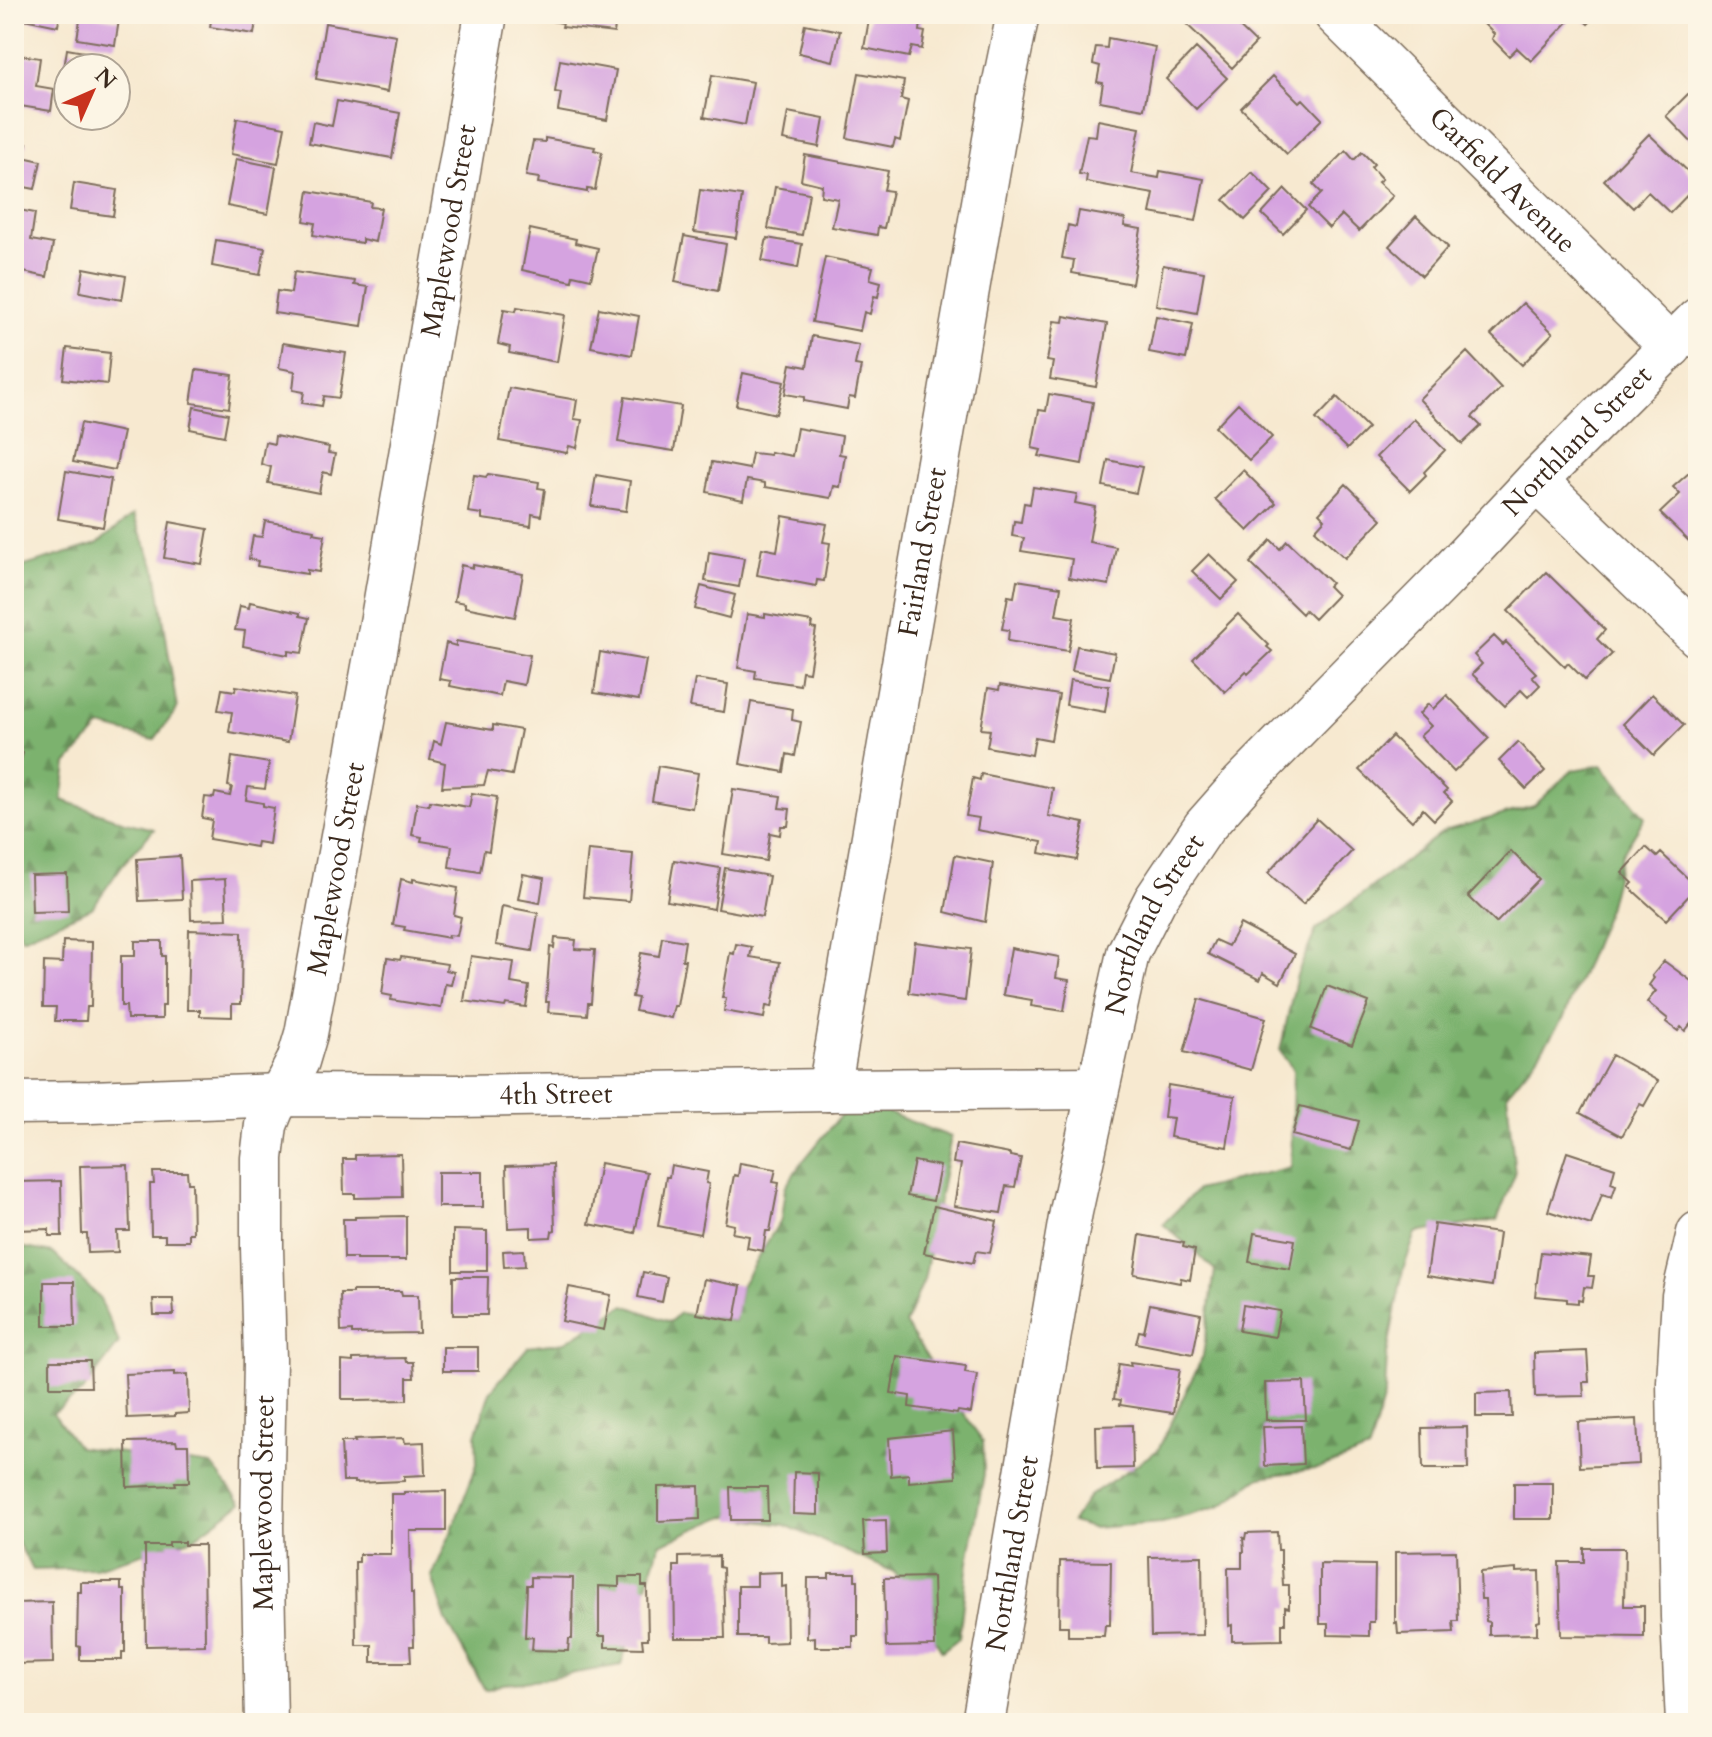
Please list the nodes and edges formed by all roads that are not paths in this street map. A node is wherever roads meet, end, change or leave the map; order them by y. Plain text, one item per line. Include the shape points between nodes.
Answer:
1 (486, 14) edge
2 (1018, 14) edge
3 (1335, 14) edge
4 (1684, 333) edge
5 (1536, 481) junction
6 (1698, 636) edge
7 (1097, 1088) junction
8 (829, 1090) junction
9 (282, 1095) junction
10 (14, 1103) edge
11 (1698, 1233) edge
12 (266, 1723) edge
13 (983, 1723) edge
14 (1687, 1723) edge

1 - 9 street, Maplewood Street via 309,1019
2 - 8 street, Fairland Street
3 - 4 street, Garfield Avenue
4 - 5 street, Northland Street
5 - 6 street
5 - 7 street, Northland Street via 1204,827 1155,900 1128,953
7 - 8 street, 4th Street
7 - 13 street, Northland Street
8 - 9 street, 4th Street
9 - 10 street, 4th Street
9 - 12 street, Maplewood Street via 266,1125 262,1158
11 - 14 street via 1683,1296 1678,1382

